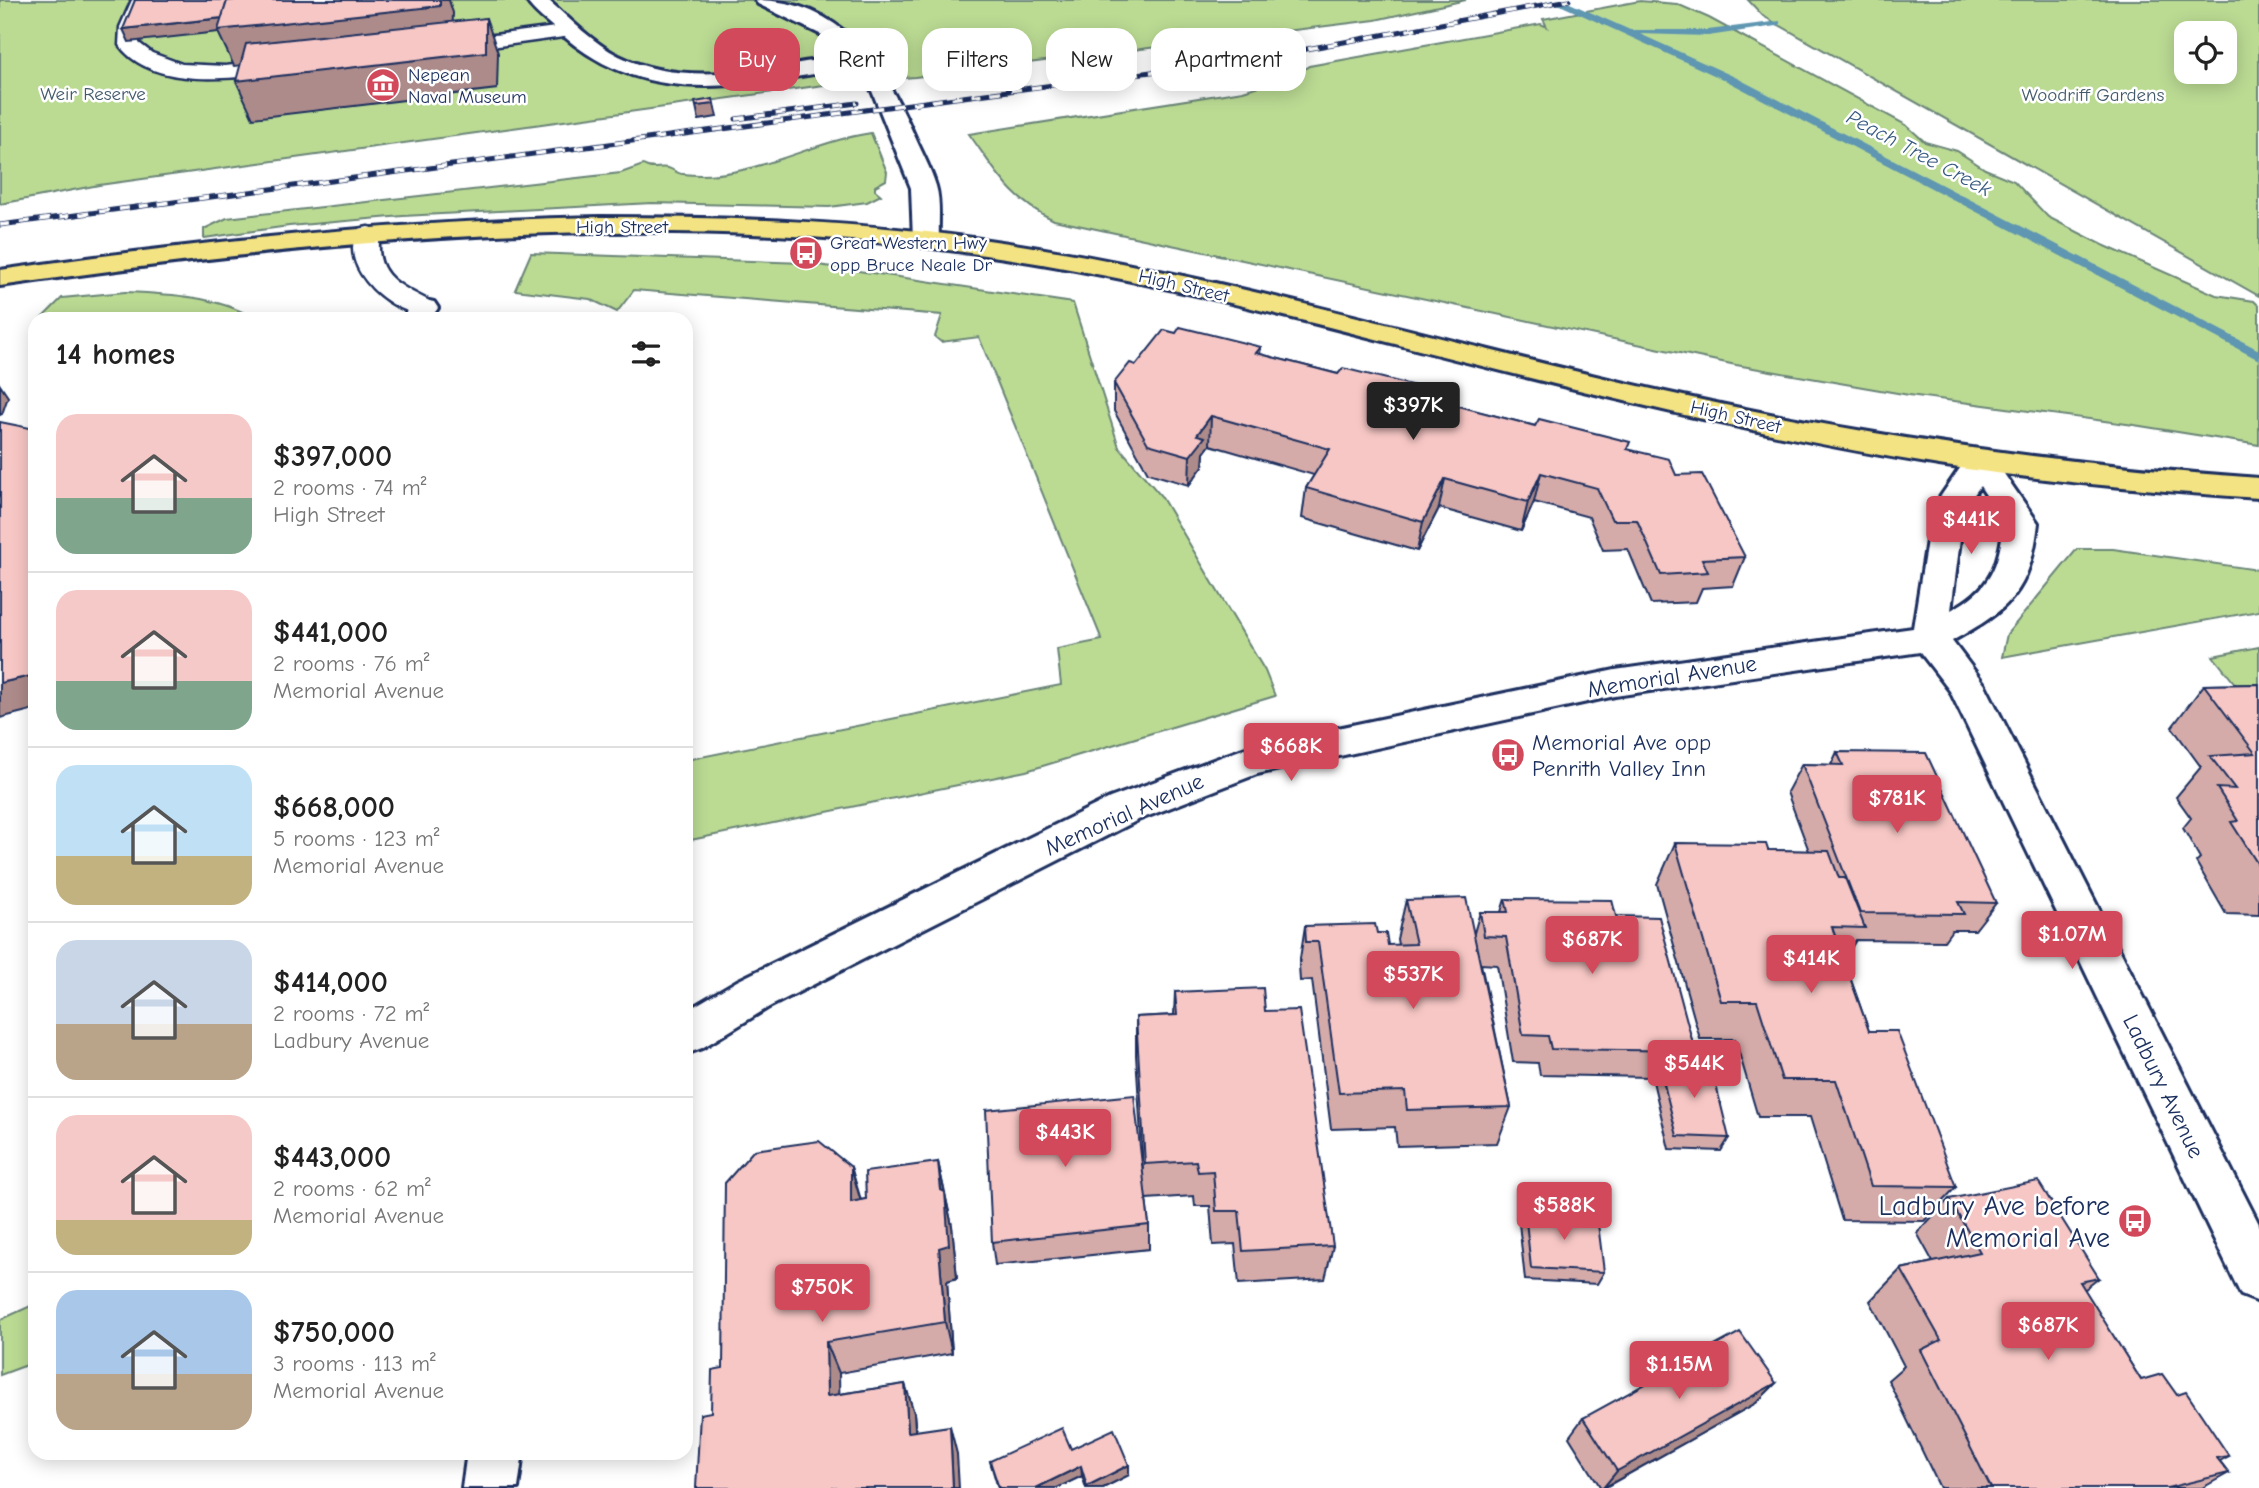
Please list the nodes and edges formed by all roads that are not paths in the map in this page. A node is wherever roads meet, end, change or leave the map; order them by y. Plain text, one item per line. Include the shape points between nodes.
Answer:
1 (142, 0) edge
2 (536, 0) edge
3 (765, 0) edge
4 (826, 28) edge
5 (571, 31) junction
6 (432, 49) edge
7 (301, 65) edge
8 (814, 65) edge
9 (884, 91) edge
10 (368, 234) junction
11 (926, 240) junction
12 (0, 278) edge
13 (419, 312) edge
14 (1980, 461) junction
15 (2259, 488) edge
16 (1929, 638) junction
17 (693, 1030) edge
18 (2259, 1277) edge
19 (494, 1460) edge
20 (490, 1488) edge

1 - 7 lane via 128,45 147,58 202,71
2 - 5 street
3 - 4 street
5 - 6 lane
5 - 8 street via 610,61 661,77 719,78
9 - 11 street via 924,188
10 - 11 highway, High Street via 628,225
10 - 12 highway, High Street
10 - 13 lane via 365,262 369,270
11 - 14 highway, High Street via 1074,261 1166,280 1746,419
14 - 15 highway, High Street
14 - 16 street via 1948,509
14 - 16 street, Memorial Avenue via 2021,523 2017,557 2003,589 1978,611
16 - 17 street, Memorial Avenue via 1615,684 1251,761 1124,809 766,987
16 - 18 street, Ladbury Avenue via 1966,685
19 - 20 street

